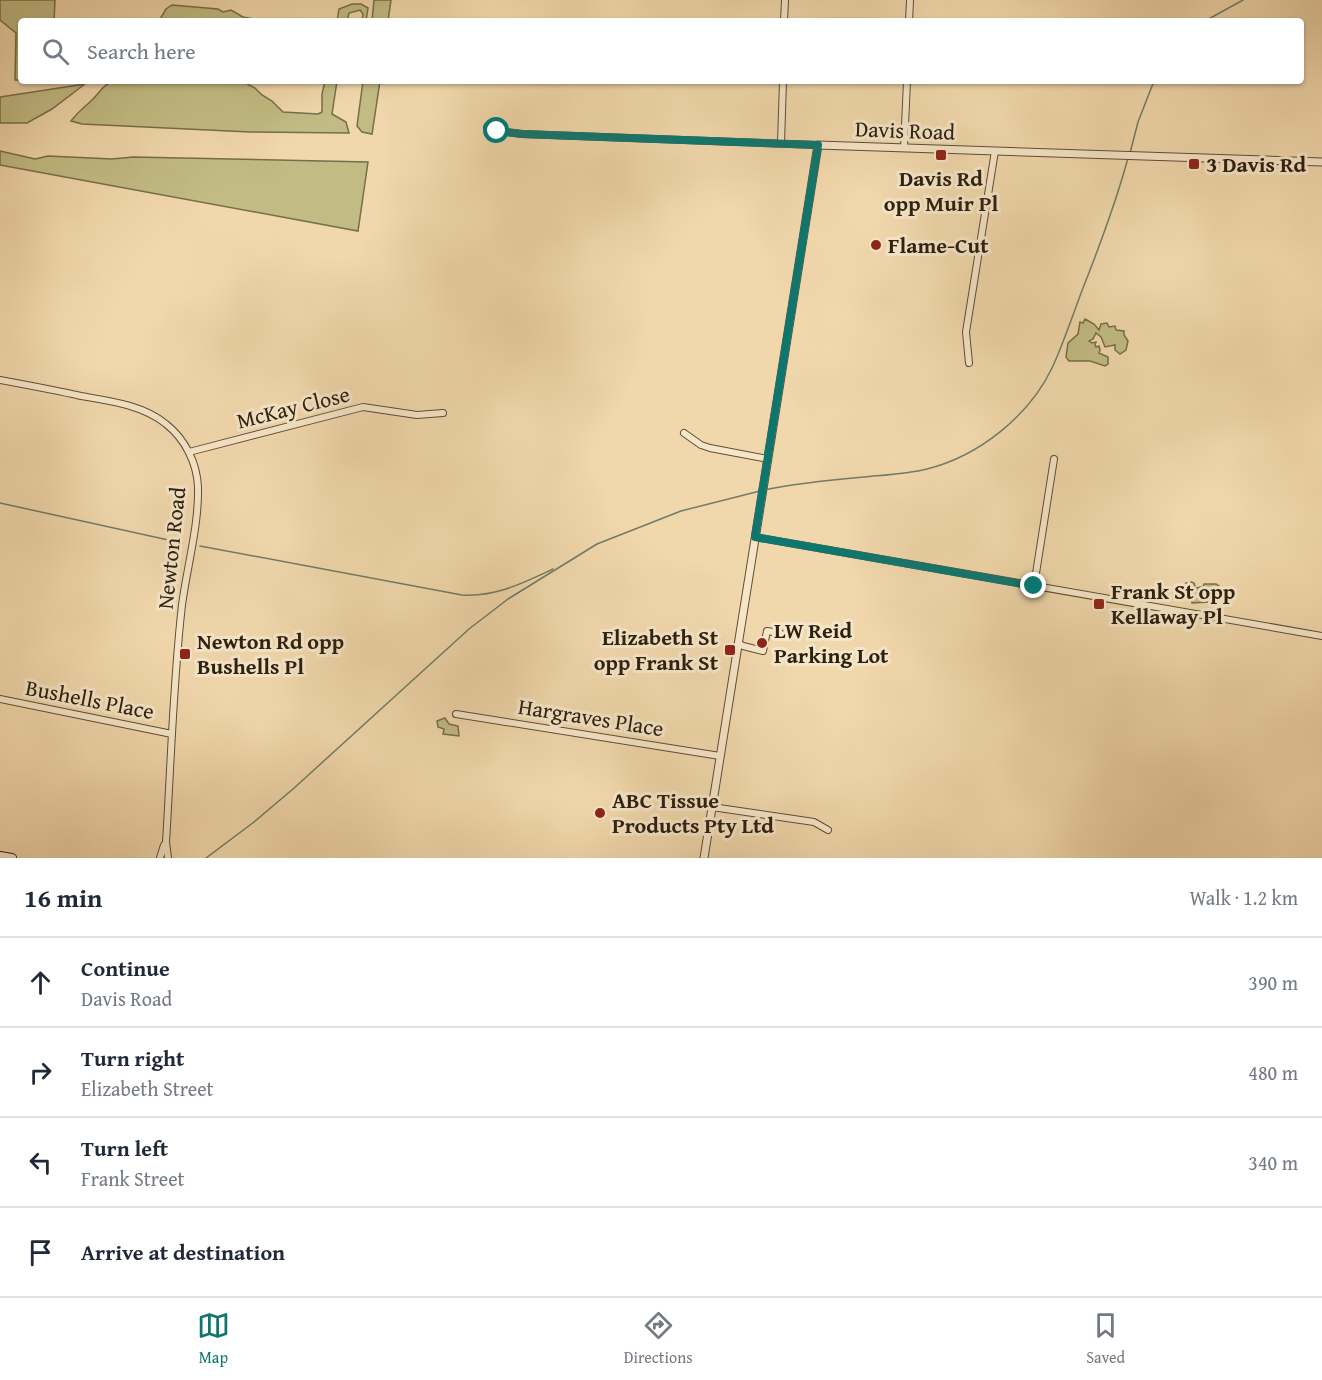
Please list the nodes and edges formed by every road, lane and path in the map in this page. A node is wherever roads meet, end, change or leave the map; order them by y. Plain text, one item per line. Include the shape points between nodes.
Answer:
1 (785, 0) edge
2 (910, 1) edge
3 (784, 18) edge
4 (909, 18) edge
5 (783, 84) edge
6 (907, 84) edge
7 (487, 127) dead end
8 (781, 143) junction
9 (818, 145) junction
10 (904, 148) junction
11 (995, 151) junction
12 (1322, 162) edge
13 (969, 363) dead end
14 (0, 380) edge
15 (443, 413) dead end
16 (684, 434) dead end
17 (189, 452) junction
18 (768, 459) junction
19 (1054, 459) dead end
20 (755, 537) junction
21 (1034, 586) junction
22 (780, 633) dead end
23 (1322, 636) edge
24 (738, 643) junction
25 (0, 699) edge
26 (456, 714) dead end
27 (172, 734) junction
28 (720, 756) junction
29 (712, 807) junction
30 (828, 830) dead end
31 (166, 842) junction
32 (0, 856) edge
33 (12, 858) edge
34 (160, 858) edge
35 (168, 858) edge
36 (704, 858) edge

1 - 3 street
2 - 4 street
5 - 8 street
6 - 10 street
7 - 8 street, Davis Road via 522,134
8 - 9 street, Davis Road
9 - 10 street, Davis Road
9 - 18 street
10 - 11 street, Davis Road
11 - 12 street, Davis Road
11 - 13 street via 966,332
14 - 17 street, Newton Road via 152,414 167,424
15 - 17 street, McKay Close via 417,415 363,407
16 - 18 street via 711,448
17 - 27 street, Newton Road via 198,496 182,606
18 - 20 street
19 - 21 street
20 - 21 street
20 - 24 street
21 - 23 street
22 - 24 street via 766,632 763,651
24 - 28 street
25 - 27 street, Bushells Place
26 - 28 street, Hargraves Place
27 - 31 street, Newton Road
28 - 29 street
29 - 30 street via 814,822
29 - 36 street
31 - 34 street
31 - 35 street, Newton Road
32 - 33 main road

